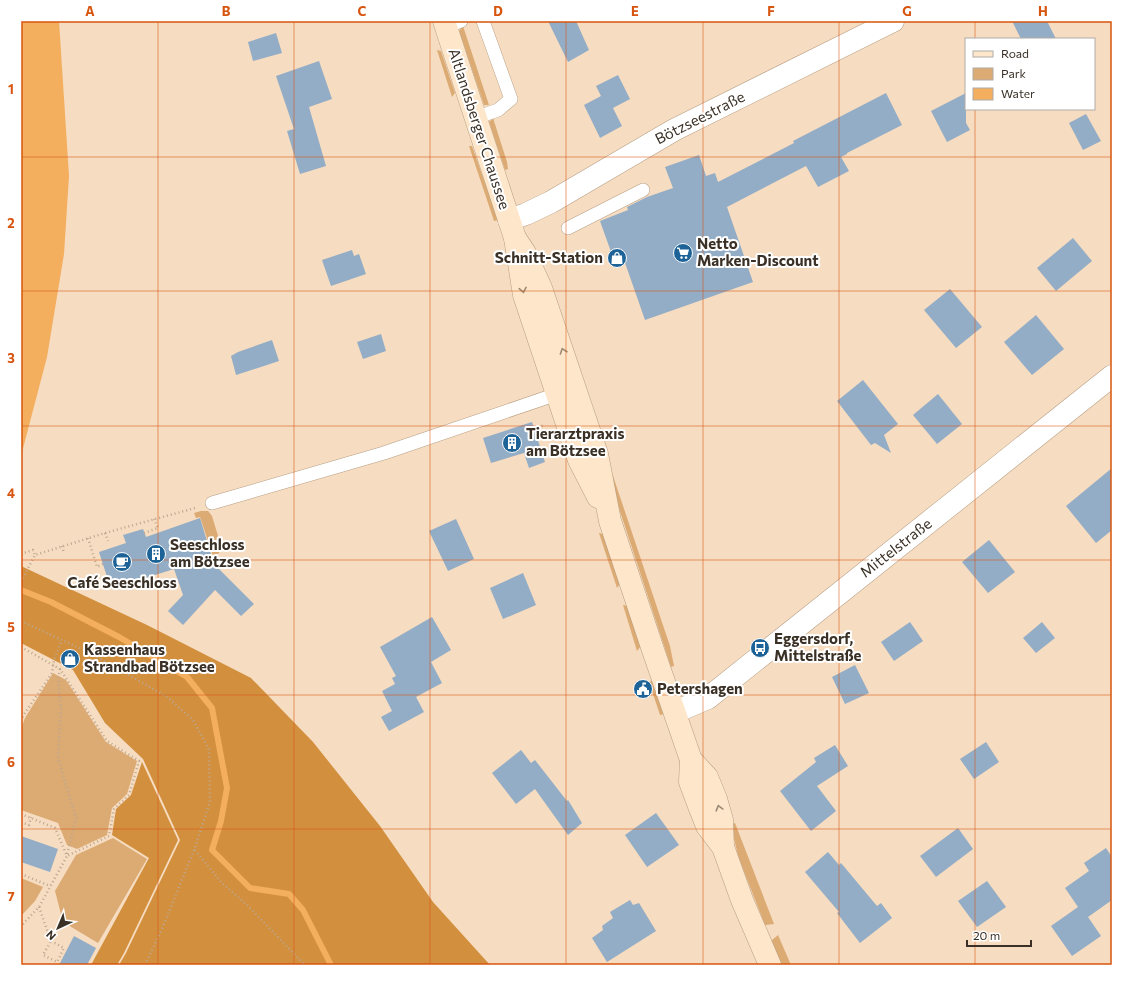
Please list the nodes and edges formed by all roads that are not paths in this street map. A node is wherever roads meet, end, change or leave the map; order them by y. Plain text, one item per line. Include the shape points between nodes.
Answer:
1 (483, 21) edge
2 (894, 21) edge
3 (450, 23) edge
4 (475, 118) junction
5 (643, 190) dead end
6 (568, 228) dead end
7 (512, 229) junction
8 (1112, 376) edge
9 (566, 391) junction
10 (212, 503) road end
11 (675, 712) junction
12 (770, 965) edge

1 - 4 lane via 511,99 498,110
2 - 7 street, Bötzseestraße via 674,130 526,214
3 - 4 main road, Altlandsberger Chaussee
4 - 7 main road, Altlandsberger Chaussee
5 - 6 lane
7 - 9 main road, Altlandsberger Chaussee via 541,288
8 - 11 street, Mittelstraße via 708,698
9 - 10 lane via 384,453
9 - 11 main road, Altlandsberger Chaussee via 597,454 610,521
11 - 12 main road, Altlandsberger Chaussee via 691,760 707,777 716,799 722,820 723,847

